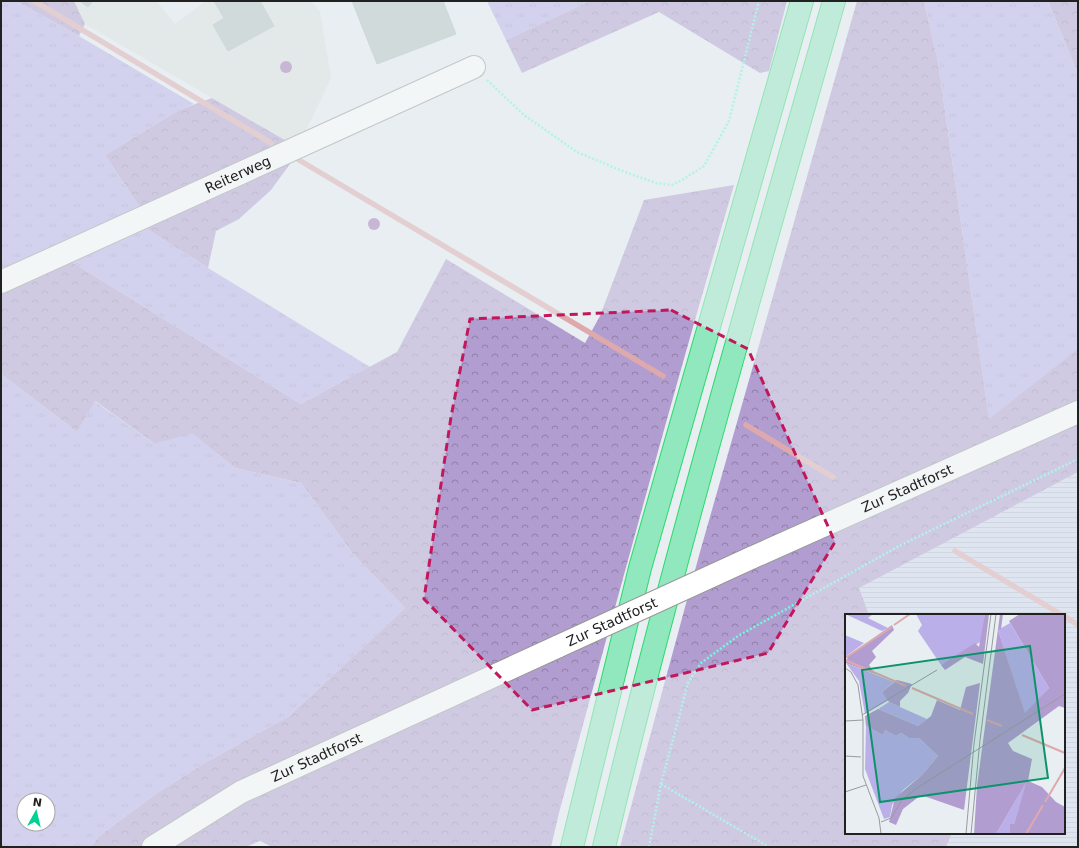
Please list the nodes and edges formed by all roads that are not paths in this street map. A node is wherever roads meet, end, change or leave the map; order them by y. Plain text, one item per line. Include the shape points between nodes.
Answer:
1 (802, 1) edge
2 (834, 1) edge
3 (474, 67) road end
4 (1, 282) edge
5 (1078, 412) edge
6 (153, 847) edge
7 (572, 847) edge
8 (604, 847) edge

1 - 7 highway via 640,568
2 - 8 highway via 680,546
3 - 4 street, Reiterweg
5 - 6 street, Zur Stadtforst, bridge via 751,558 241,792

